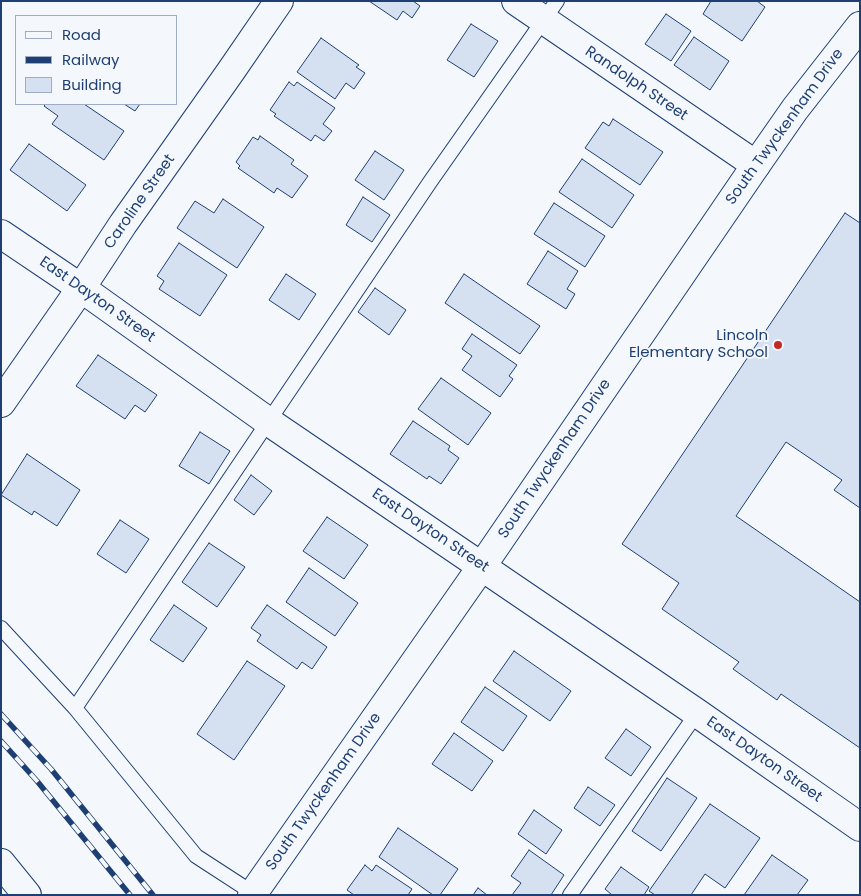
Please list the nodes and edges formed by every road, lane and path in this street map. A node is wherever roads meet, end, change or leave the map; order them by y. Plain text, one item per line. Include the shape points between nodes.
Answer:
1 (279, 1) edge
2 (516, 1) edge
3 (550, 11) edge
4 (860, 26) edge
5 (756, 165) junction
6 (1, 234) edge
7 (81, 288) junction
8 (1, 403) edge
9 (269, 422) junction
10 (482, 566) junction
11 (1, 628) edge
12 (75, 708) junction
13 (697, 713) junction
14 (860, 827) edge
15 (1, 863) edge
16 (253, 894) edge
17 (27, 895) edge
18 (570, 895) edge

1 - 7 street, Caroline Street
2 - 3 street, Randolph Street
3 - 5 street, Randolph Street
3 - 9 lane via 430,182
4 - 5 street, South Twyckenham Drive
5 - 10 street, South Twyckenham Drive
6 - 7 street, East Dayton Street
7 - 8 street, Caroline Street
7 - 9 street, East Dayton Street
9 - 10 street, East Dayton Street
9 - 12 lane
10 - 13 street, East Dayton Street
10 - 16 street, South Twyckenham Drive
11 - 12 lane
12 - 16 lane via 196,856
13 - 14 street, East Dayton Street
13 - 18 lane
15 - 17 street

